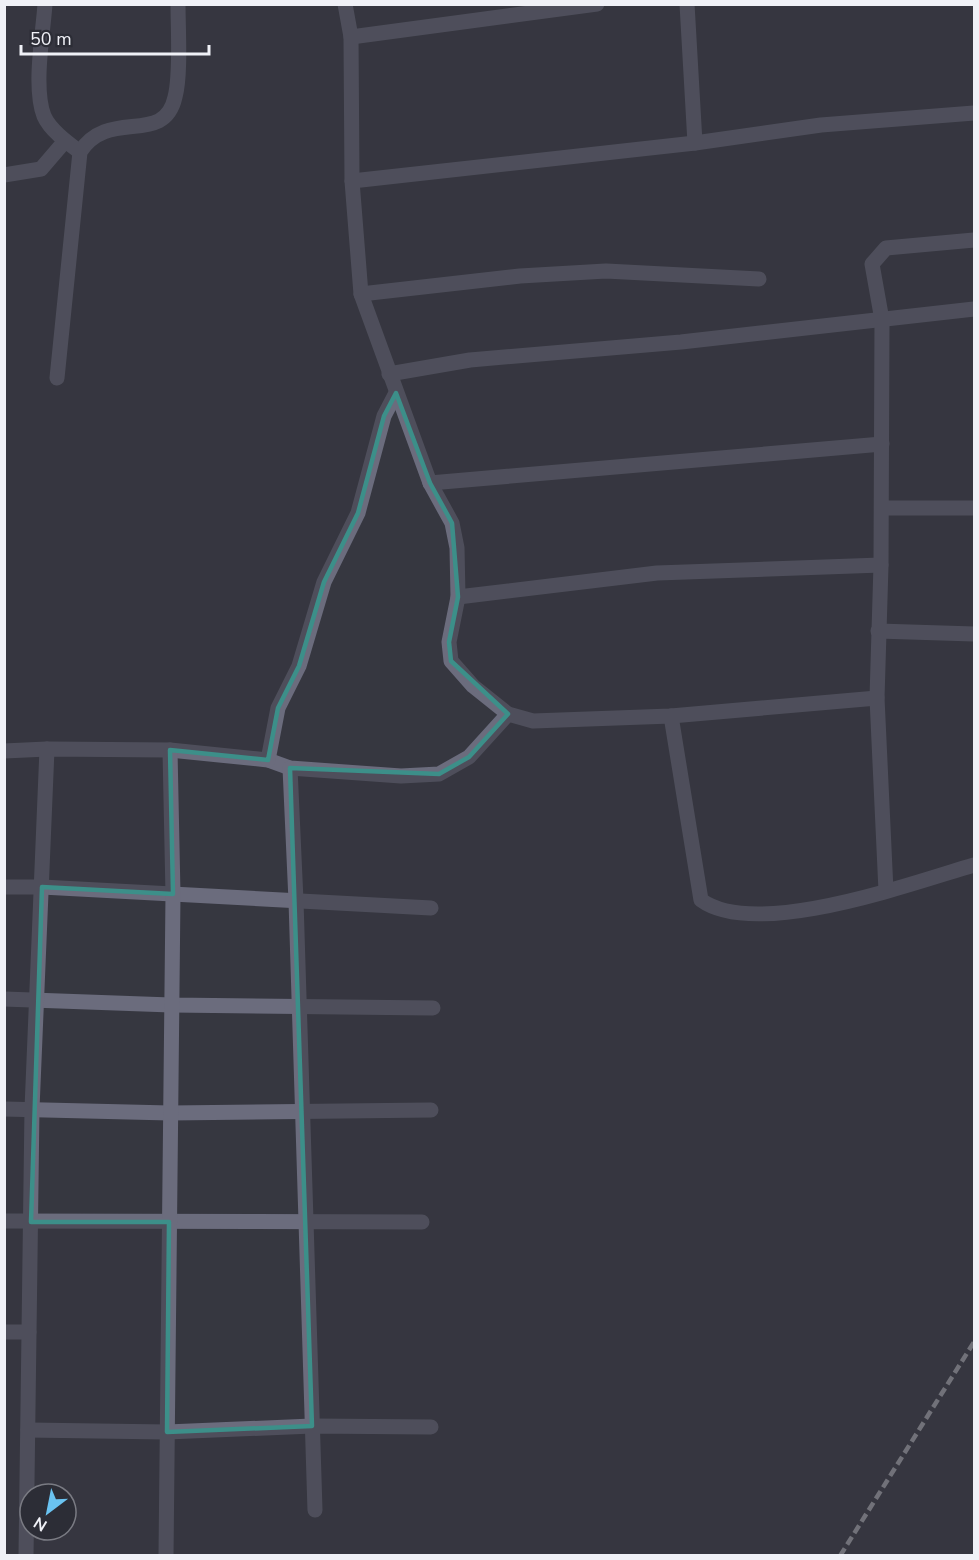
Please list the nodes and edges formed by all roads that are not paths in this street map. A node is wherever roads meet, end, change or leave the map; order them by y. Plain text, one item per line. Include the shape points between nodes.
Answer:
1 (45, 4) edge
2 (178, 4) edge
3 (345, 4) edge
4 (597, 4) edge
5 (687, 4) edge
6 (351, 37) junction
7 (975, 113) edge
8 (65, 141) junction
9 (695, 143) junction
10 (80, 152) junction
11 (4, 175) edge
12 (352, 181) junction
13 (975, 240) edge
14 (759, 279) dead end
15 (361, 294) junction
16 (975, 309) edge
17 (882, 320) junction
18 (389, 374) junction
19 (57, 378) dead end
20 (396, 393) junction
21 (882, 444) junction
22 (430, 483) junction
23 (882, 508) junction
24 (975, 508) edge
25 (881, 566) junction
26 (458, 597) junction
27 (878, 631) junction
28 (975, 634) edge
29 (877, 698) junction
30 (508, 714) junction
31 (671, 716) junction
32 (47, 749) junction
33 (170, 750) junction
34 (4, 751) edge
35 (268, 760) junction
36 (290, 768) junction
37 (975, 864) edge
38 (4, 887) edge
39 (42, 887) junction
40 (886, 891) junction
41 (172, 894) junction
42 (296, 901) junction
43 (431, 908) dead end
44 (4, 999) edge
45 (36, 1000) junction
46 (171, 1005) junction
47 (300, 1008) junction
48 (433, 1008) dead end
49 (4, 1109) edge
50 (32, 1109) junction
51 (431, 1110) dead end
52 (302, 1112) junction
53 (170, 1113) junction
54 (4, 1221) edge
55 (31, 1222) junction
56 (169, 1222) junction
57 (422, 1222) dead end
58 (305, 1224) junction
59 (4, 1332) edge
60 (29, 1332) junction
61 (312, 1426) junction
62 (431, 1427) dead end
63 (28, 1430) junction
64 (167, 1432) junction
65 (315, 1510) dead end
66 (26, 1556) edge
67 (166, 1556) edge

1 - 8 street via 40,92 44,116
2 - 10 street via 176,96 169,113 157,124 107,129 88,138
3 - 6 street
4 - 6 street
5 - 9 street
6 - 12 street
7 - 9 street via 821,125
8 - 10 street
8 - 11 street via 41,169
9 - 12 street
10 - 19 street
12 - 15 street
13 - 17 street via 886,248 872,264
14 - 15 street via 606,272 520,276
15 - 18 street
16 - 17 street
17 - 18 street via 470,360
17 - 21 street
18 - 20 street
20 - 22 street
20 - 35 street via 384,416 358,513 324,582 299,666 279,708
21 - 22 street
21 - 23 street
22 - 26 street via 452,523
23 - 24 street
23 - 25 street
25 - 26 street via 657,573
25 - 27 street
26 - 30 street via 449,642 451,661 473,686
27 - 28 street
27 - 29 street
29 - 31 street
29 - 40 street
30 - 31 street via 533,721
30 - 36 street via 469,757 440,774 401,776
31 - 40 street via 701,900 713,909 746,913 821,909
32 - 33 street
32 - 34 street
32 - 39 street
33 - 35 street
33 - 41 street
35 - 36 street
36 - 42 street
37 - 40 street
38 - 39 street
39 - 41 street
39 - 45 street
41 - 42 street
41 - 46 street
42 - 43 street
42 - 47 street
44 - 45 street
45 - 46 street
45 - 50 street
46 - 47 street
46 - 53 street
47 - 48 street
47 - 52 street
49 - 50 street
50 - 53 street
50 - 55 street
51 - 52 street
52 - 53 street
52 - 58 street
53 - 56 street
54 - 55 street
55 - 56 street
55 - 60 street
56 - 58 street
56 - 64 street
57 - 58 street
58 - 61 street
59 - 60 street
60 - 63 street
61 - 62 street
61 - 64 street
61 - 65 street
63 - 64 street
63 - 66 street
64 - 67 street

